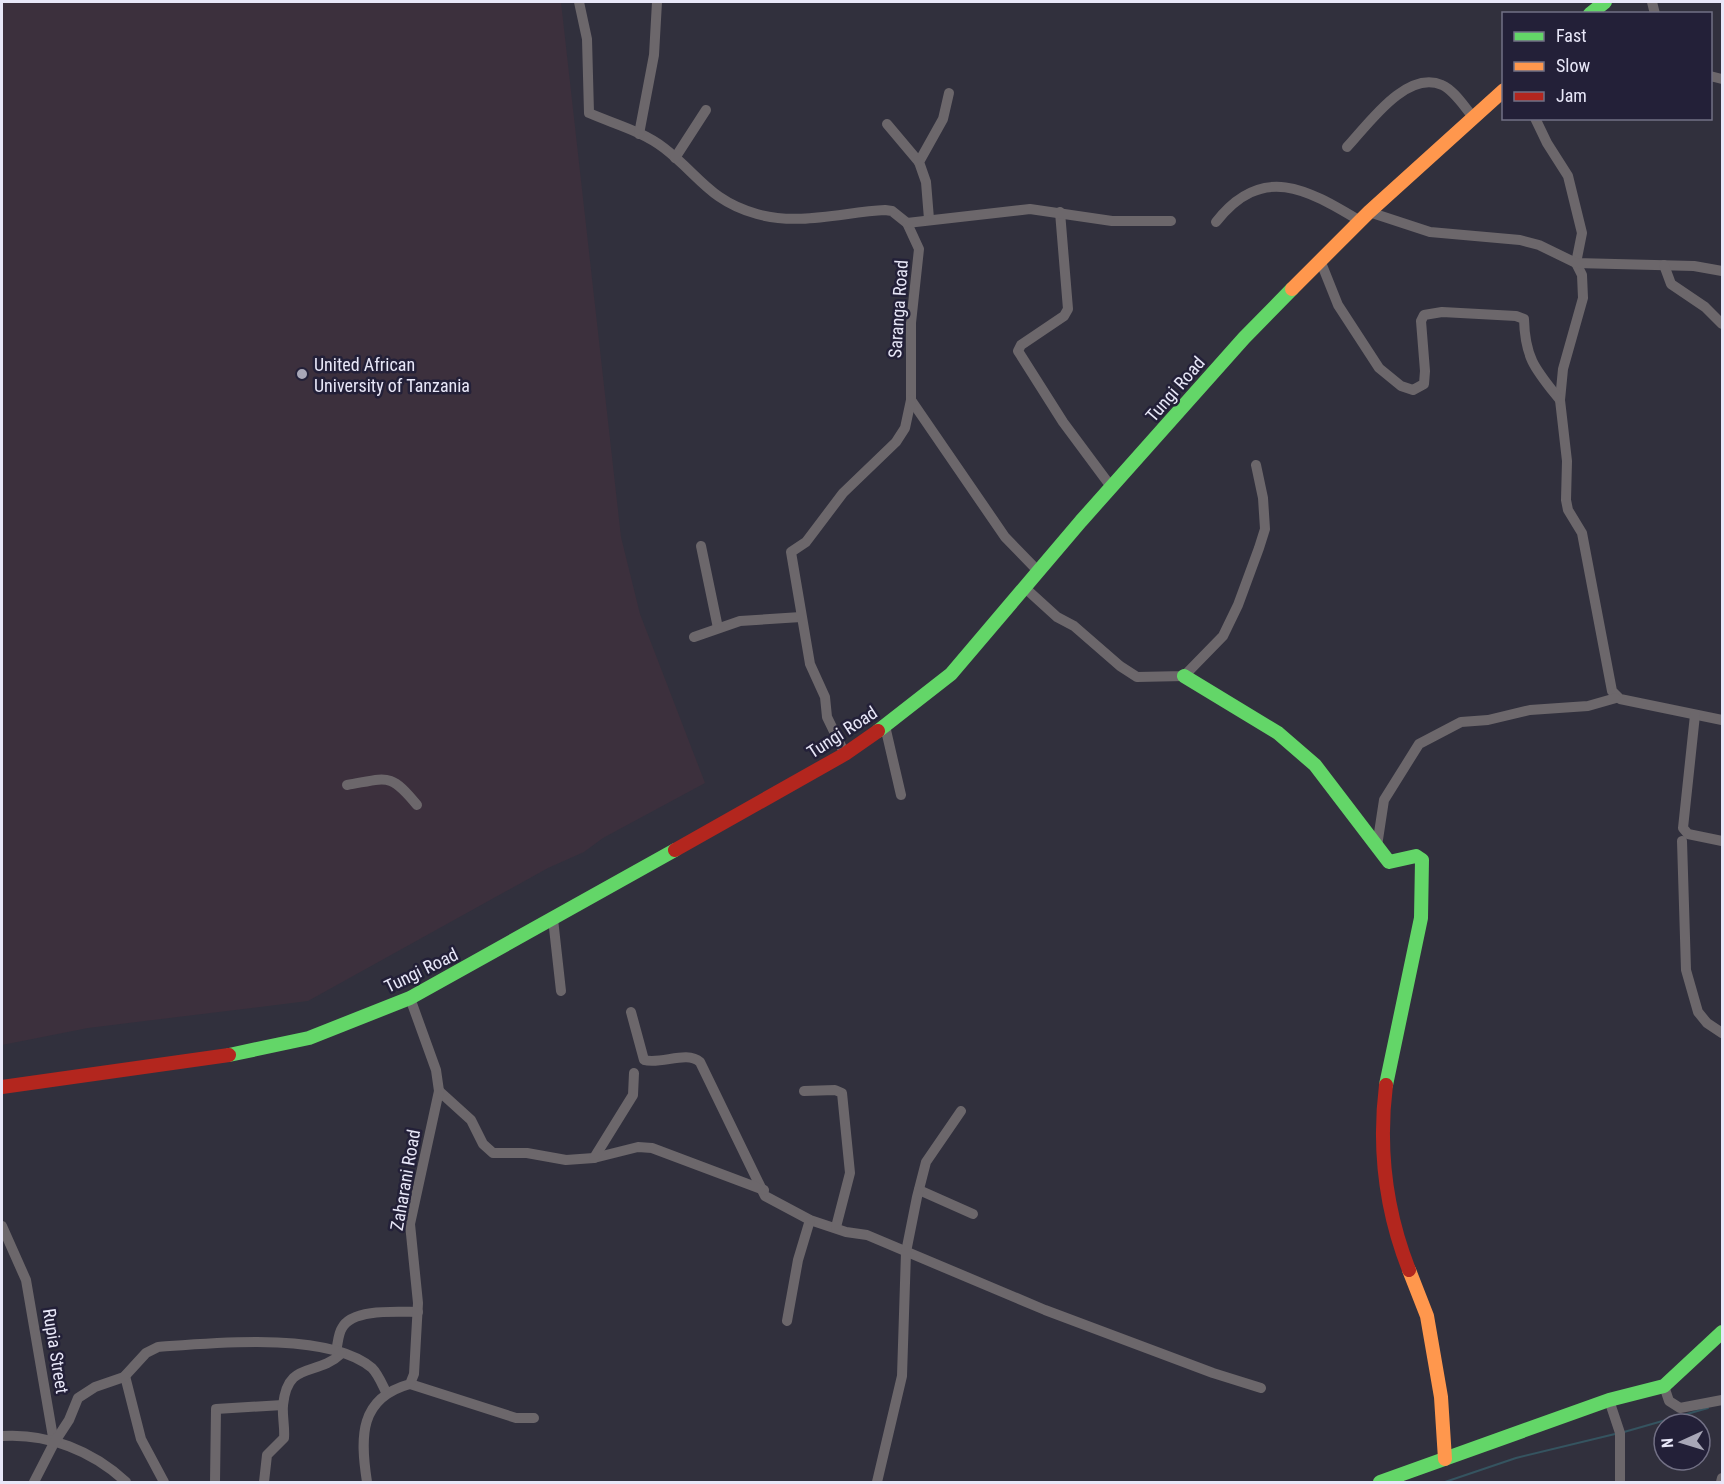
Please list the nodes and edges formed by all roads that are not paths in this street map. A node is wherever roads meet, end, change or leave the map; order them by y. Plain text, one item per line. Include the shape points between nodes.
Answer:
1 (579, 2) edge
2 (657, 2) edge
3 (1605, 2) edge
4 (1592, 12) edge
5 (1502, 91) edge
6 (949, 93) dead end
7 (706, 110) dead end
8 (1474, 118) junction
9 (1536, 120) edge
10 (888, 124) dead end
11 (639, 134) junction
12 (1347, 147) dead end
13 (675, 158) junction
14 (920, 162) junction
15 (1060, 212) junction
16 (1365, 217) junction
17 (928, 219) junction
18 (1171, 221) dead end
19 (1216, 222) dead end
20 (907, 223) junction
21 (1320, 260) junction
22 (1576, 263) junction
23 (1664, 266) junction
24 (1722, 271) edge
25 (1722, 324) edge
26 (911, 400) junction
27 (1560, 400) junction
28 (1256, 465) dead end
29 (1112, 488) junction
30 (700, 546) dead end
31 (1038, 571) junction
32 (1023, 587) junction
33 (801, 616) junction
34 (718, 628) junction
35 (694, 637) dead end
36 (1184, 675) junction
37 (1616, 698) junction
38 (1695, 715) junction
39 (1722, 720) edge
40 (885, 726) junction
41 (845, 754) junction
42 (347, 784) dead end
43 (901, 795) dead end
44 (417, 805) dead end
45 (1682, 841) dead end
46 (1722, 842) edge
47 (1377, 846) junction
48 (552, 919) junction
49 (561, 991) dead end
50 (410, 998) junction
51 (631, 1012) dead end
52 (1722, 1033) edge
53 (634, 1073) dead end
54 (2, 1087) edge
55 (439, 1091) junction
56 (804, 1091) dead end
57 (961, 1111) dead end
58 (594, 1158) junction
59 (764, 1190) junction
60 (919, 1190) junction
61 (973, 1215) dead end
62 (810, 1220) junction
63 (2, 1226) edge
64 (836, 1227) junction
65 (906, 1252) junction
66 (418, 1312) junction
67 (787, 1321) dead end
68 (1722, 1332) edge
69 (339, 1352) junction
70 (125, 1376) junction
71 (410, 1384) junction
72 (1664, 1386) junction
73 (1261, 1388) dead end
74 (386, 1392) junction
75 (1609, 1400) junction
76 (1722, 1400) edge
77 (283, 1405) junction
78 (534, 1418) dead end
79 (2, 1436) edge
80 (54, 1443) junction
81 (1445, 1459) junction
82 (1722, 1478) edge
83 (33, 1482) edge
84 (126, 1482) edge
85 (164, 1482) edge
86 (215, 1482) edge
87 (264, 1482) edge
88 (367, 1482) edge
89 (877, 1482) edge
90 (1380, 1482) edge
91 (1620, 1482) edge
92 (1721, 1482) edge

1 - 11 street via 589,59 589,113
2 - 11 street via 654,54
3 - 4 main road
5 - 8 main road, Tungi Road
6 - 14 street via 943,119
7 - 13 street
8 - 12 street via 1444,85 1419,84 1407,88 1378,111
8 - 16 main road, Tungi Road
9 - 22 street via 1568,176 1574,195 1582,233
10 - 14 street
11 - 13 street
13 - 20 street via 710,192 758,214 822,217 885,210
14 - 17 street via 926,183
15 - 17 street via 1030,209
15 - 18 street via 1112,221
15 - 29 street via 1068,309 1018,351 1063,422
16 - 19 street via 1320,196 1278,187 1241,195
16 - 21 main road, Tungi Road
16 - 22 street via 1430,232 1520,240
17 - 20 street
20 - 26 street, Saranga Road via 919,249 911,323
21 - 27 street via 1338,305 1379,368 1401,386 1413,390 1424,384 1424,315 1442,312 1516,316 1524,319 1525,343 1534,368
21 - 29 main road, Tungi Road via 1244,338
22 - 23 street
22 - 27 street via 1583,298 1563,369
23 - 24 street
23 - 25 street via 1671,284
26 - 31 street via 1005,537
26 - 33 street, Saranga Road via 905,428 896,442 843,493 806,542 791,552
27 - 37 street via 1567,461 1566,505 1582,533
28 - 36 street via 1265,529 1259,548 1223,636
29 - 31 main road, Tungi Road
30 - 34 street
31 - 32 main road, Tungi Road
32 - 36 street via 1137,677
32 - 40 main road, Tungi Road via 951,674
33 - 34 street via 740,621
33 - 41 street via 827,717
34 - 35 street
36 - 47 main road via 1278,733 1315,765
37 - 38 street
37 - 47 street via 1588,706 1530,710 1461,722 1419,744 1384,800
38 - 39 street
38 - 46 street via 1683,828 1688,834
40 - 41 main road, Tungi Road
40 - 43 street
41 - 48 main road, Tungi Road
42 - 44 street via 386,778 399,784
45 - 52 street via 1686,970 1698,1012
47 - 81 main road via 1389,862 1416,856 1422,860 1421,918 1388,1071 1381,1152 1404,1258 1427,1316 1441,1397
48 - 49 street
48 - 50 main road, Tungi Road
50 - 54 main road, Tungi Road via 321,1035 253,1052
50 - 55 street, Zaharani Road via 436,1070
51 - 59 street via 644,1060 693,1057 700,1062
53 - 58 street via 633,1095
55 - 58 street via 471,1120 483,1144 493,1153 527,1153 562,1160
55 - 66 street, Zaharani Road via 410,1224
56 - 64 street via 842,1093 850,1173
57 - 60 street via 926,1162
58 - 59 street via 627,1149 652,1148
59 - 62 street via 765,1196
60 - 61 street
60 - 65 street
62 - 64 street
62 - 67 street
63 - 80 street, Rupia Street via 26,1280
64 - 65 street
65 - 73 street via 1046,1310
65 - 89 street via 902,1376
66 - 69 street via 373,1313 354,1318 342,1327
66 - 71 street, Zaharani Road
68 - 72 main road
69 - 70 street via 242,1341 158,1347 146,1353
69 - 74 street via 373,1368
69 - 77 street via 329,1364 293,1375
70 - 80 street via 80,1395
70 - 85 street via 141,1439
71 - 74 street
71 - 78 street via 516,1418
72 - 75 main road
72 - 76 street via 1669,1401 1680,1408
74 - 88 street via 375,1402 364,1430
75 - 81 main road
75 - 91 street via 1620,1433
77 - 86 street via 216,1409
77 - 87 street via 284,1438 267,1455
79 - 80 street via 23,1435
80 - 83 street
80 - 84 street via 100,1460
81 - 90 main road
82 - 92 street

